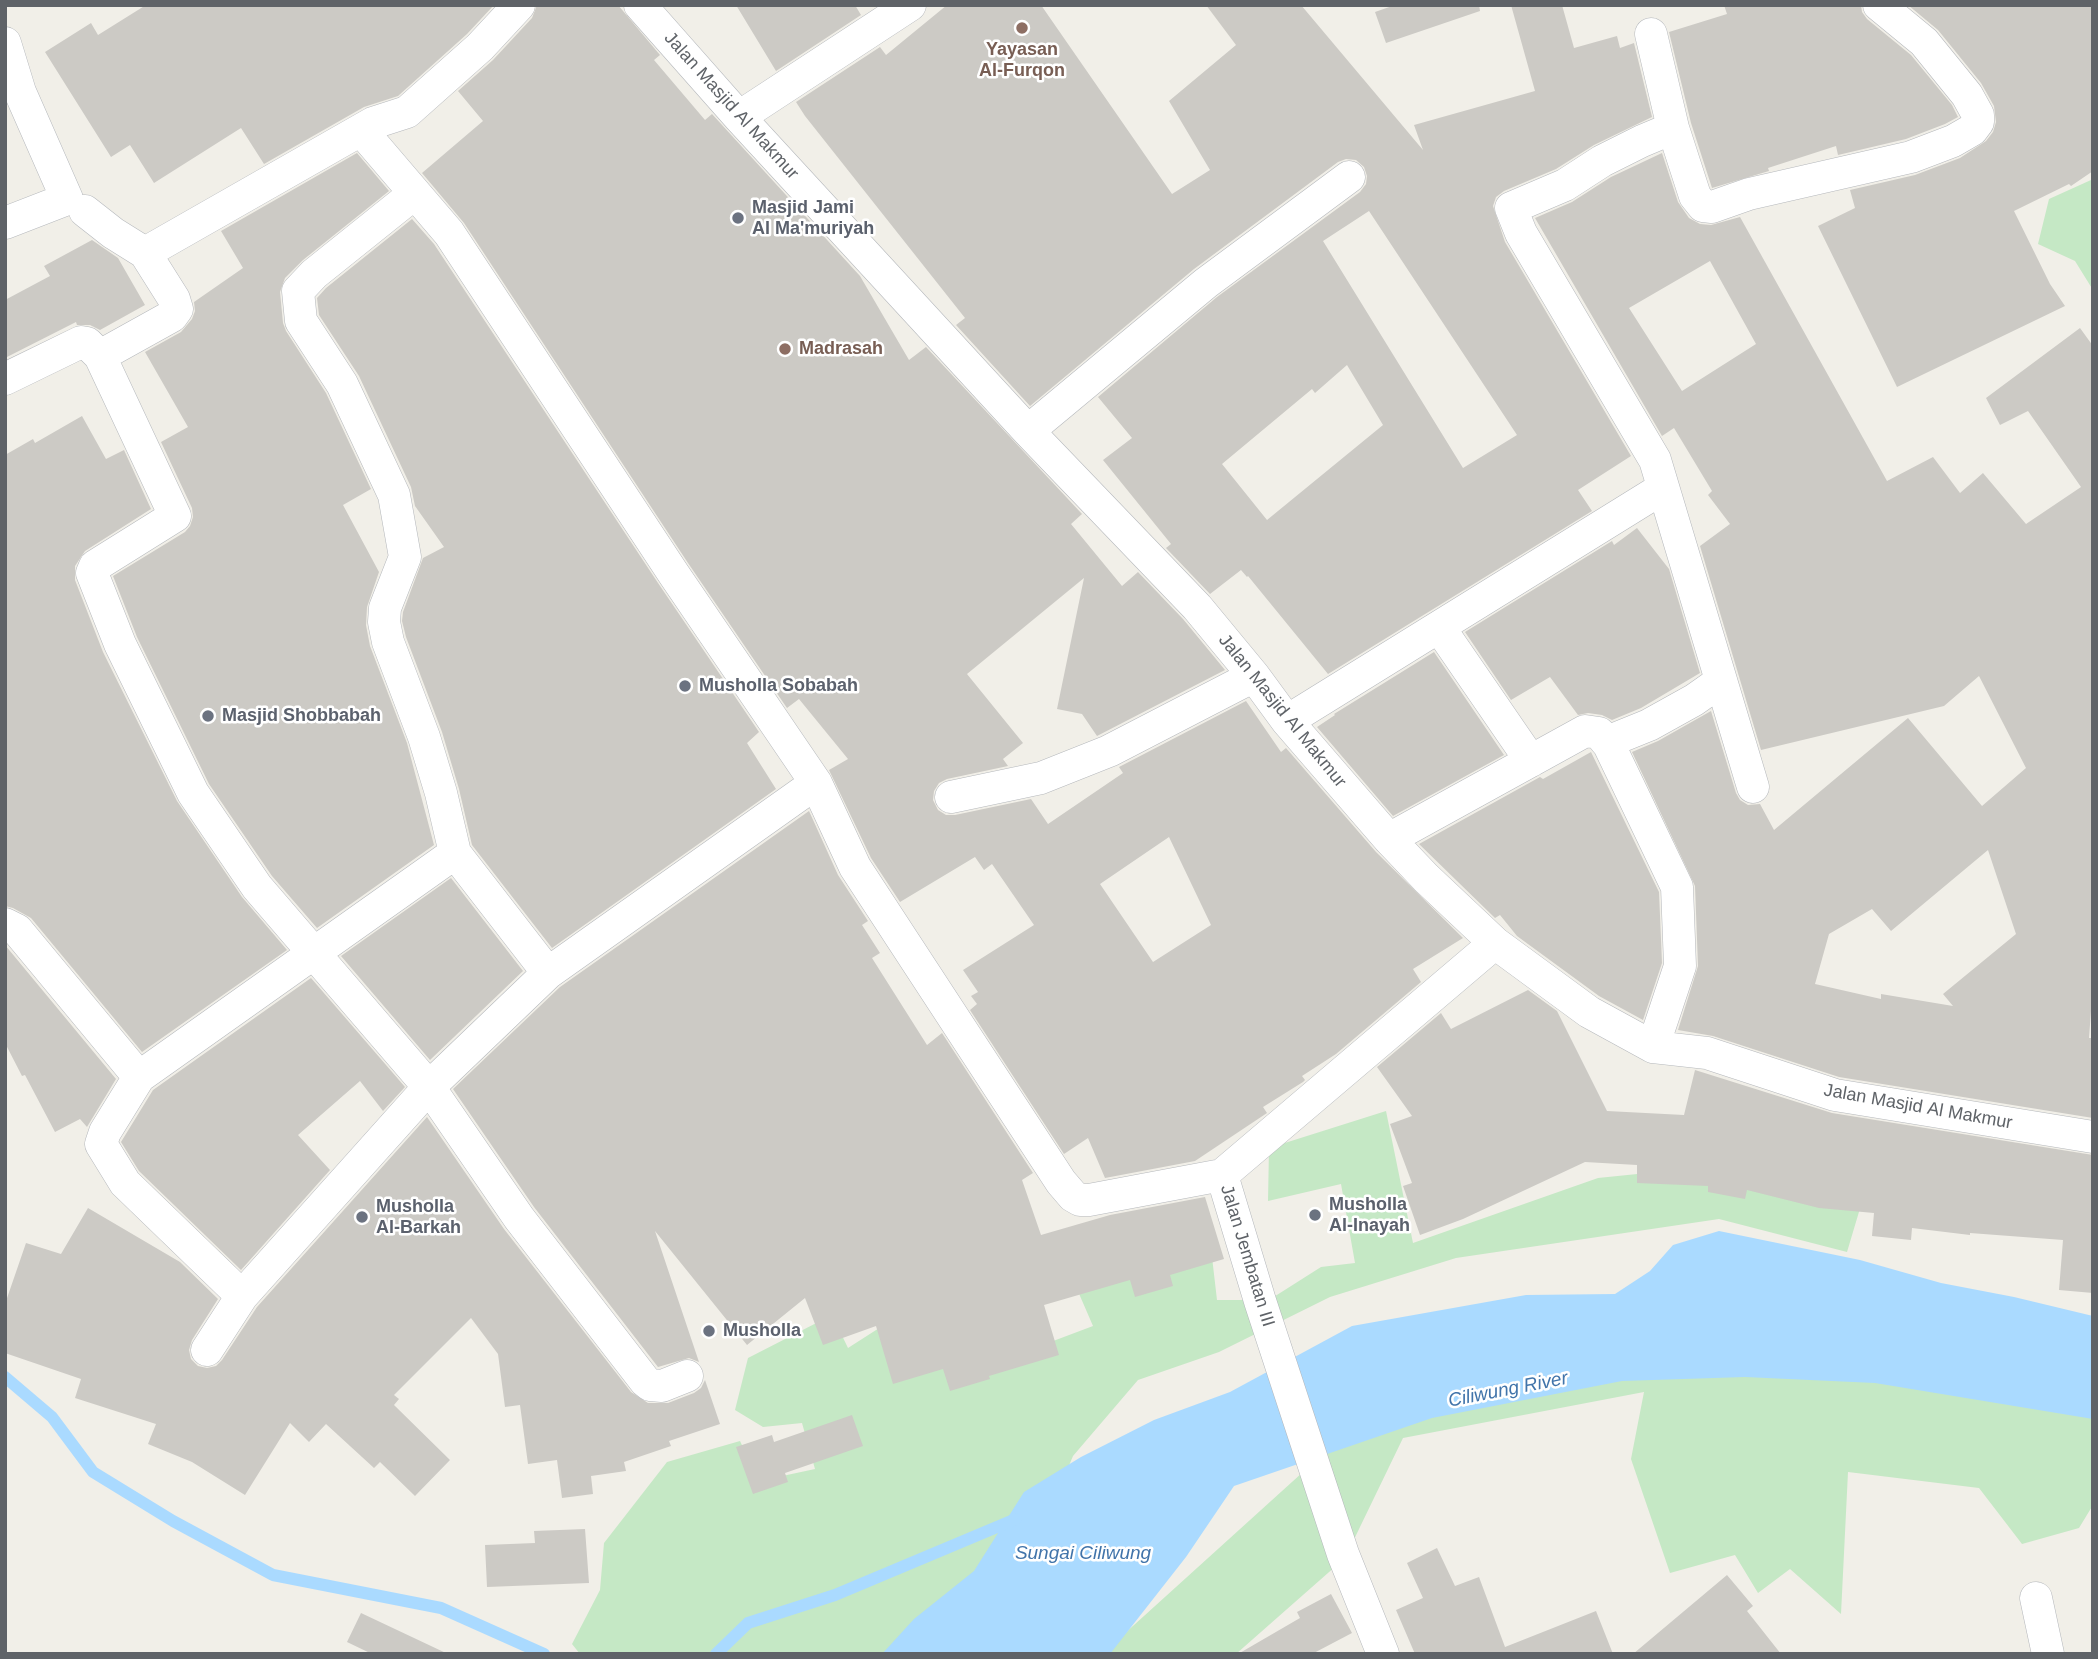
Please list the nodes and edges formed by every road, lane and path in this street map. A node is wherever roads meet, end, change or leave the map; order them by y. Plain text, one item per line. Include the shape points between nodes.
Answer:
1 (519, 5) edge
2 (640, 5) edge
3 (909, 5) edge
4 (1879, 5) edge
5 (1651, 34) dead end
6 (5, 43) edge
7 (739, 117) junction
8 (1673, 128) junction
9 (361, 130) junction
10 (1349, 177) dead end
11 (415, 193) junction
12 (85, 211) dead end
13 (5, 223) edge
14 (145, 253) junction
15 (100, 356) junction
16 (5, 379) edge
17 (1028, 431) junction
18 (1663, 488) junction
19 (1439, 627) junction
20 (1254, 676) junction
21 (1721, 681) junction
22 (1287, 721) junction
23 (1607, 742) junction
24 (1531, 761) junction
25 (816, 783) junction
26 (1753, 787) dead end
27 (951, 797) dead end
28 (1389, 839) junction
29 (455, 853) junction
30 (5, 925) edge
31 (1496, 943) junction
32 (313, 954) junction
33 (548, 973) junction
34 (1653, 1046) junction
35 (139, 1077) junction
36 (429, 1087) junction
37 (2093, 1138) edge
38 (1222, 1175) junction
39 (242, 1296) junction
40 (207, 1350) dead end
41 (687, 1376) dead end
42 (2036, 1598) dead end
43 (1377, 1651) edge
44 (2048, 1654) edge

1 - 9 street via 407,112
2 - 7 street, Jalan Masjid Al Makmur
3 - 7 street
4 - 8 street via 1924,41 1967,95 1978,115 1972,131 1911,157 1749,194 1712,207 1703,206 1695,196
5 - 8 street
6 - 13 street via 20,92 67,199
7 - 17 street, Jalan Masjid Al Makmur
8 - 18 street via 1511,208 1521,233 1655,460
9 - 11 street
9 - 14 street
10 - 17 street via 1206,283
11 - 25 street via 449,233
11 - 29 street via 298,291 301,321 342,384 394,495 405,557 384,622 428,748
12 - 14 street
14 - 15 street via 177,309
15 - 16 street via 81,342
15 - 32 street via 175,516 95,566 92,573 120,643 193,793 257,887
17 - 20 street, Jalan Masjid Al Makmur via 1197,607
18 - 19 street
18 - 21 street
19 - 22 street
19 - 24 street
20 - 22 street, Jalan Masjid Al Makmur
20 - 27 street via 1109,751 1041,778
21 - 23 street via 1649,725
21 - 26 street
22 - 28 street, Jalan Masjid Al Makmur
23 - 24 street via 1599,733 1585,731
23 - 34 street via 1677,887 1680,966
24 - 28 street
25 - 33 street
25 - 38 street via 855,867 1073,1196 1088,1200
28 - 31 street, Jalan Masjid Al Makmur
29 - 32 street
29 - 33 street
30 - 35 street via 17,930
31 - 34 street, Jalan Masjid Al Makmur via 1589,1012
31 - 38 street, Jalan Jembatan III
32 - 35 street
32 - 36 street
33 - 36 street
34 - 37 street, Jalan Masjid Al Makmur via 1707,1053 1835,1095
35 - 39 street via 101,1144 125,1183
36 - 39 street
36 - 41 street via 519,1218 645,1381 662,1386
38 - 43 street, Jalan Jembatan III via 1259,1301
39 - 40 street
42 - 44 street

